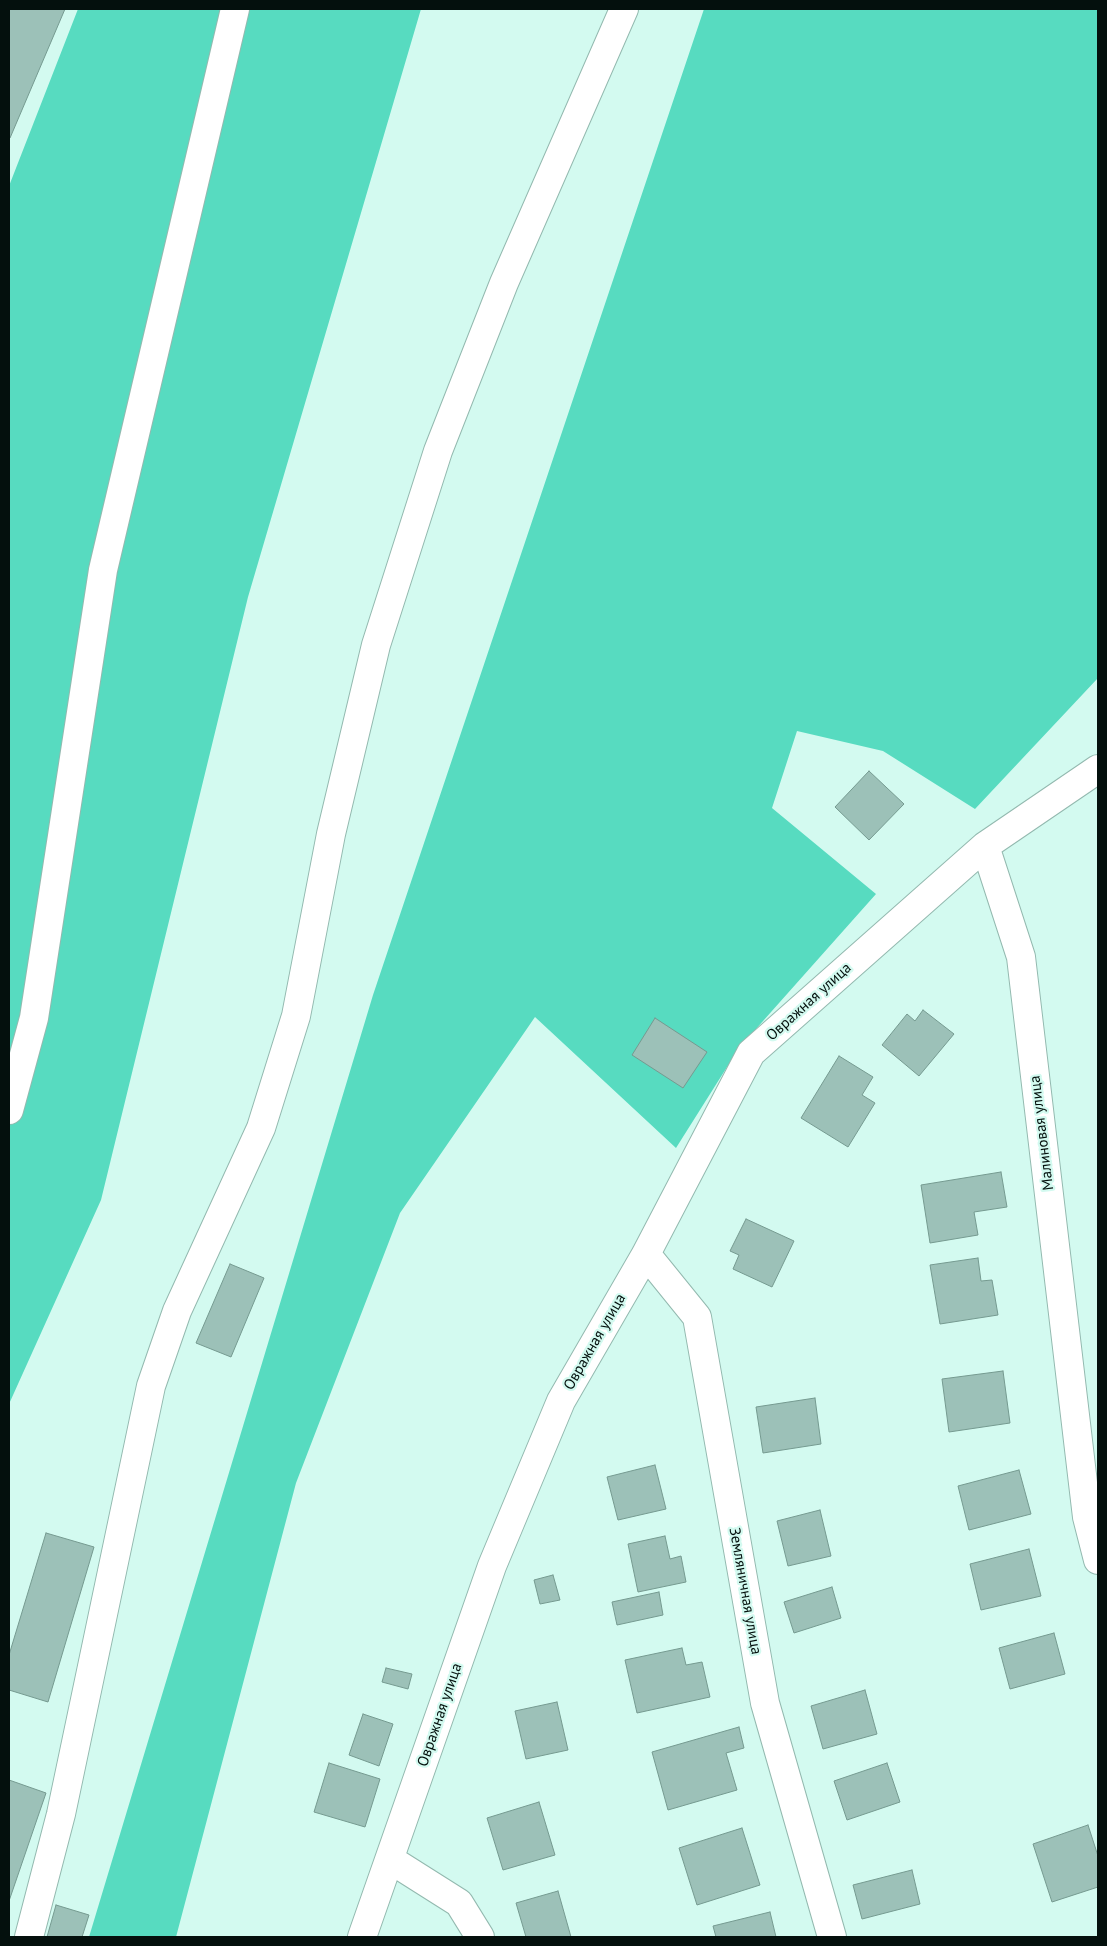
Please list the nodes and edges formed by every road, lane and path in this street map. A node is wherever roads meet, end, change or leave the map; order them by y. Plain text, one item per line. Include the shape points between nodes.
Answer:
1 (235, 9) edge
2 (624, 9) edge
3 (1098, 769) edge
4 (984, 846) junction
5 (9, 1110) edge
6 (646, 1254) junction
7 (1098, 1560) edge
8 (391, 1860) junction
9 (29, 1937) edge
10 (362, 1937) edge
11 (480, 1937) edge
12 (832, 1937) edge

1 - 5 street via 103,570 34,1018
2 - 9 street via 504,283 438,450 376,645 331,834 296,1016 261,1128 177,1311 151,1386 61,1814
3 - 4 street
4 - 6 street, Овражная улица via 751,1053
4 - 7 street, Малиновая улица via 1021,957 1087,1517
6 - 8 street, Овражная улица via 553,1420 492,1566
6 - 12 street, Земляничная улица via 696,1317 765,1704
8 - 10 street, Овражная улица
8 - 11 street via 459,1903

